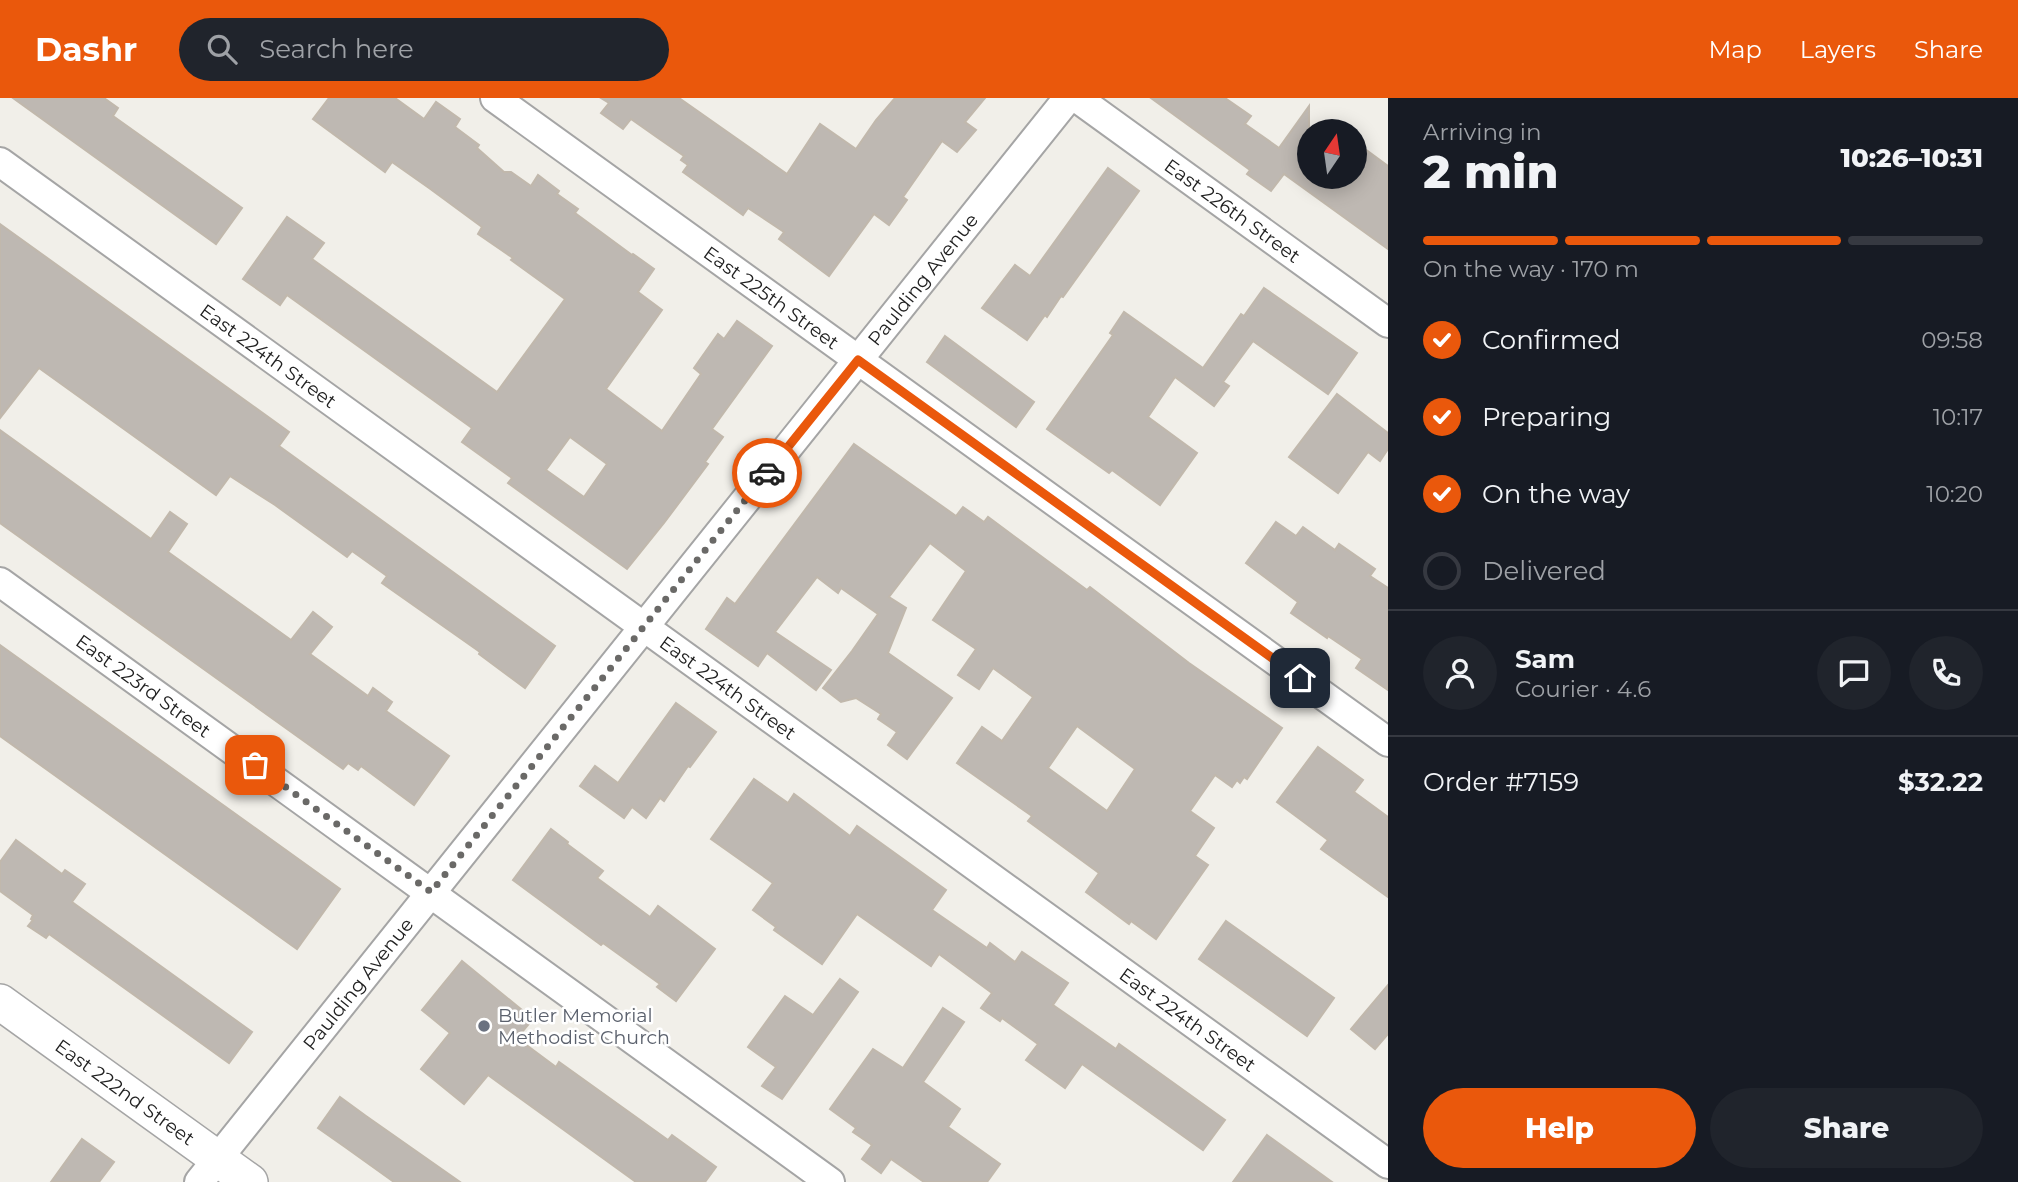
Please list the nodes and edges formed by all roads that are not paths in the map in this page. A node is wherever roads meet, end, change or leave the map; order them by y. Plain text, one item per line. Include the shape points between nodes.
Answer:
1 (495, 98) edge
2 (1068, 98) edge
3 (1077, 98) edge
4 (0, 162) edge
5 (1388, 323) edge
6 (858, 360) junction
7 (0, 582) edge
8 (644, 626) junction
9 (1388, 742) edge
10 (431, 892) junction
11 (0, 1002) edge
12 (1388, 1164) edge
13 (209, 1170) edge
14 (250, 1182) edge
15 (830, 1182) edge

1 - 6 street, East 225th Street
2 - 6 street, Paulding Avenue
3 - 5 street, East 226th Street
4 - 8 street, East 224th Street
6 - 8 street, Paulding Avenue
6 - 9 street, East 225th Street
7 - 10 street, East 223rd Street
8 - 10 street, Paulding Avenue
8 - 12 street, East 224th Street
10 - 13 street, Paulding Avenue
10 - 15 street, East 223rd Street
11 - 13 street, East 222nd Street
13 - 14 street, East 222nd Street

